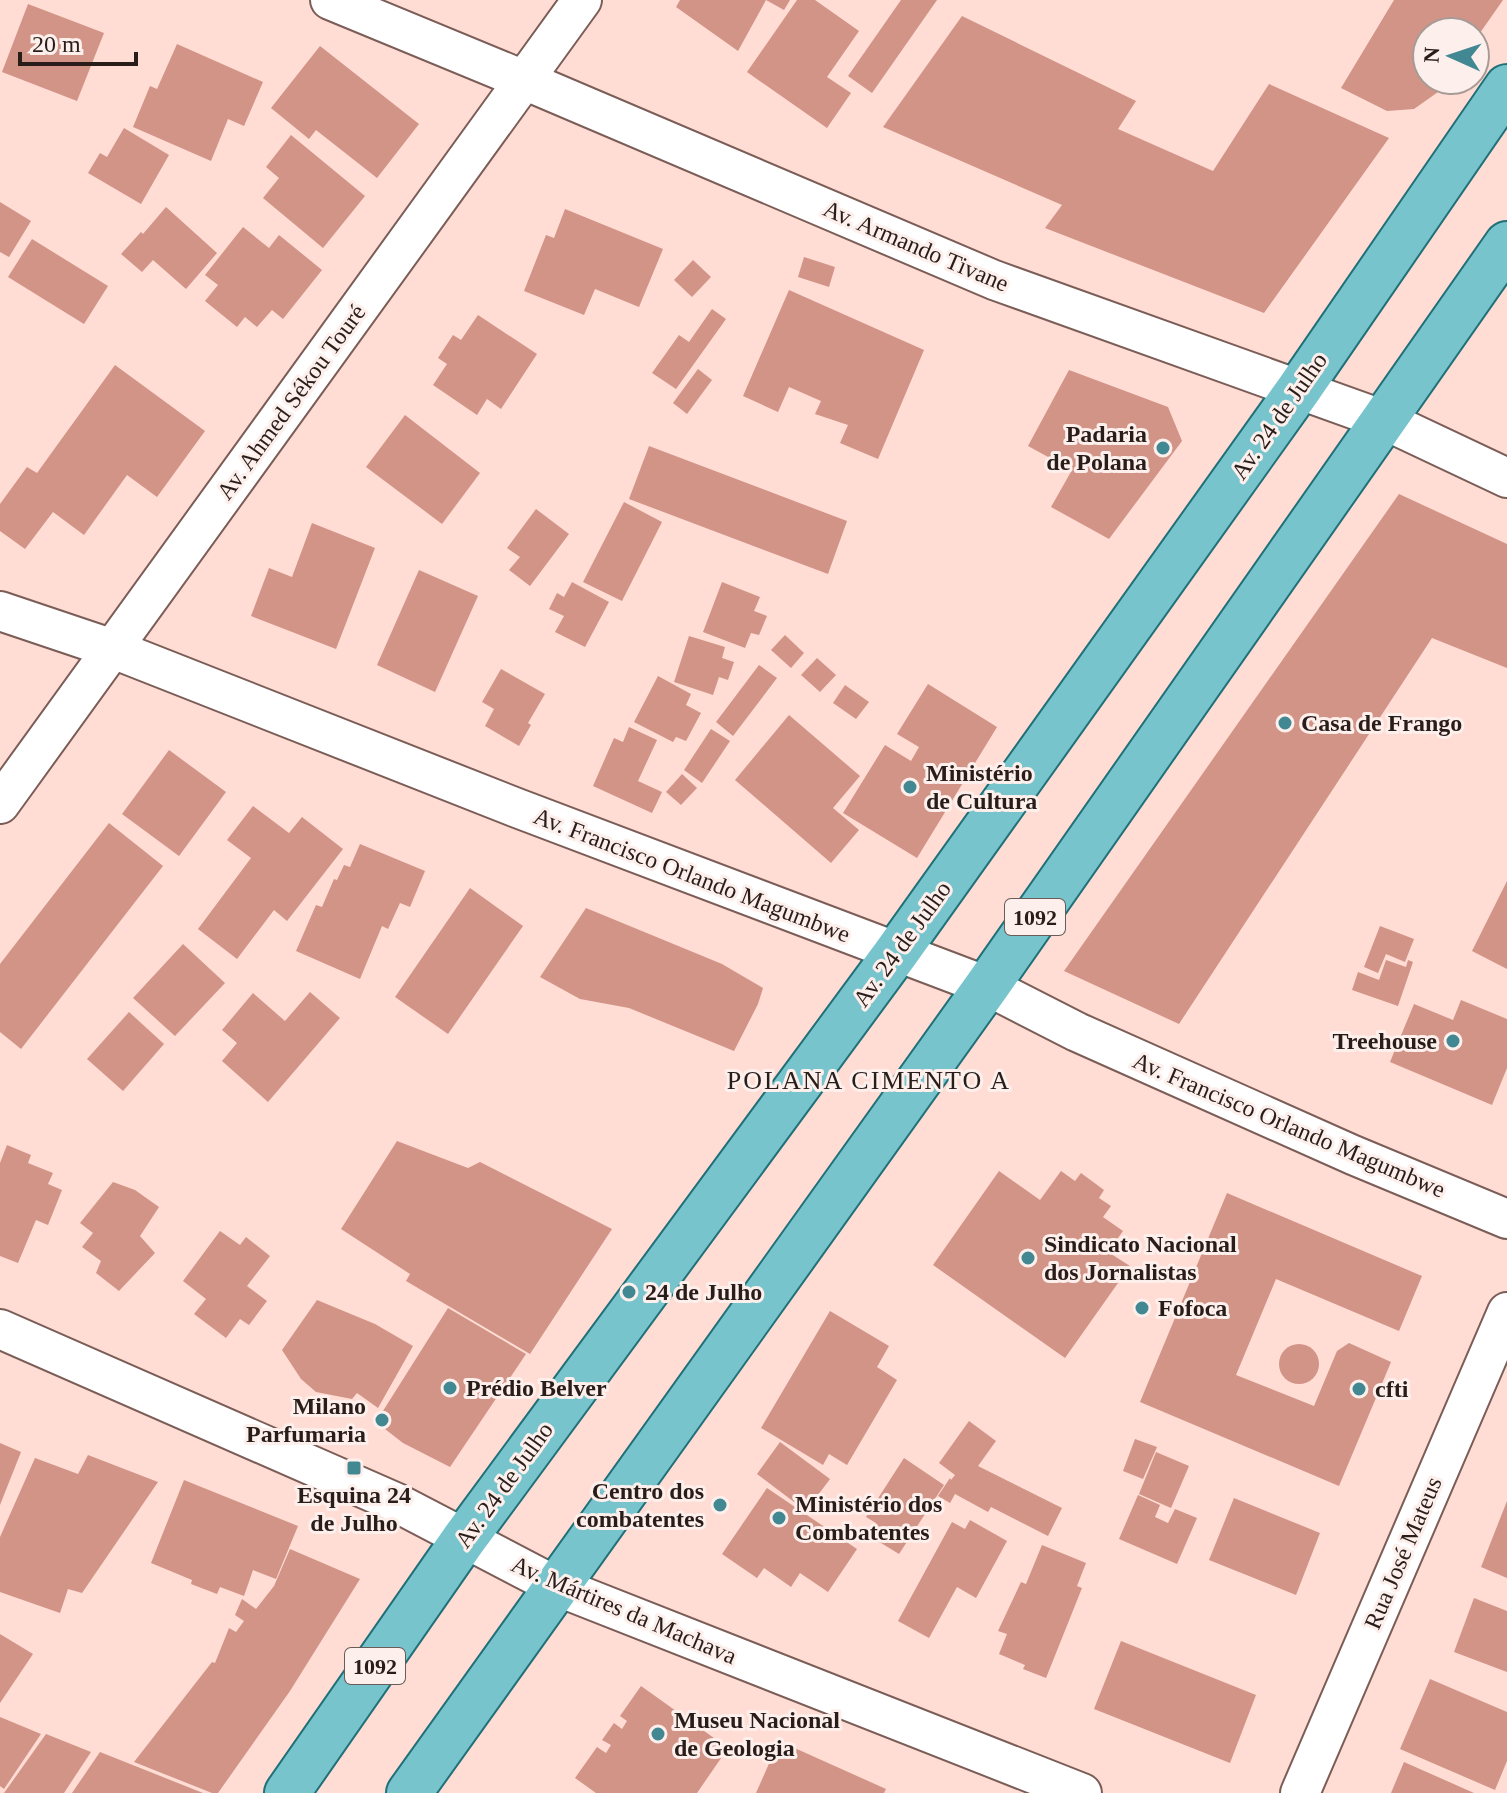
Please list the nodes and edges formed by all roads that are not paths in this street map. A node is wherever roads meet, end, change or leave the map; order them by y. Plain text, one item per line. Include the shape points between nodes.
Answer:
1 (330, 0) edge
2 (582, 0) edge
3 (524, 80) junction
4 (1507, 87) edge
5 (1507, 244) edge
6 (1299, 389) junction
7 (1384, 420) junction
8 (1507, 478) edge
9 (0, 611) edge
10 (113, 649) junction
11 (0, 804) edge
12 (896, 953) junction
13 (987, 986) junction
14 (1507, 1219) edge
15 (1507, 1312) edge
16 (0, 1329) edge
17 (464, 1539) junction
18 (556, 1586) junction
19 (287, 1793) edge
20 (409, 1793) edge
21 (1082, 1793) edge
22 (1300, 1793) edge

1 - 3 street, Av. Armando Tivane
2 - 3 street, Av. Ahmed Sékou Touré
3 - 6 street, Av. Armando Tivane via 994,280
3 - 10 street, Av. Ahmed Sékou Touré
4 - 6 main road, Av. 24 de Julho / 1092
5 - 7 main road, 1092
6 - 7 street, Av. Armando Tivane
6 - 12 main road, Av. 24 de Julho / 1092
7 - 8 street, Av. Armando Tivane
7 - 13 main road, 1092
9 - 10 street, Av. Francisco Orlando Magumbwe
10 - 11 street, Av. Ahmed Sékou Touré
10 - 12 street, Av. Francisco Orlando Magumbwe
12 - 13 street, Av. Francisco Orlando Magumbwe
12 - 17 main road, Av. 24 de Julho / 1092
13 - 14 street, Av. Francisco Orlando Magumbwe via 1106,1045
13 - 18 main road, 1092
15 - 22 street, Rua José Mateus
16 - 17 street, Av. Mártires da Machava via 397,1503
17 - 18 street, Av. Mártires da Machava
17 - 19 main road, Av. 24 de Julho / 1092
18 - 20 main road, 1092
18 - 21 street, Av. Mártires da Machava

